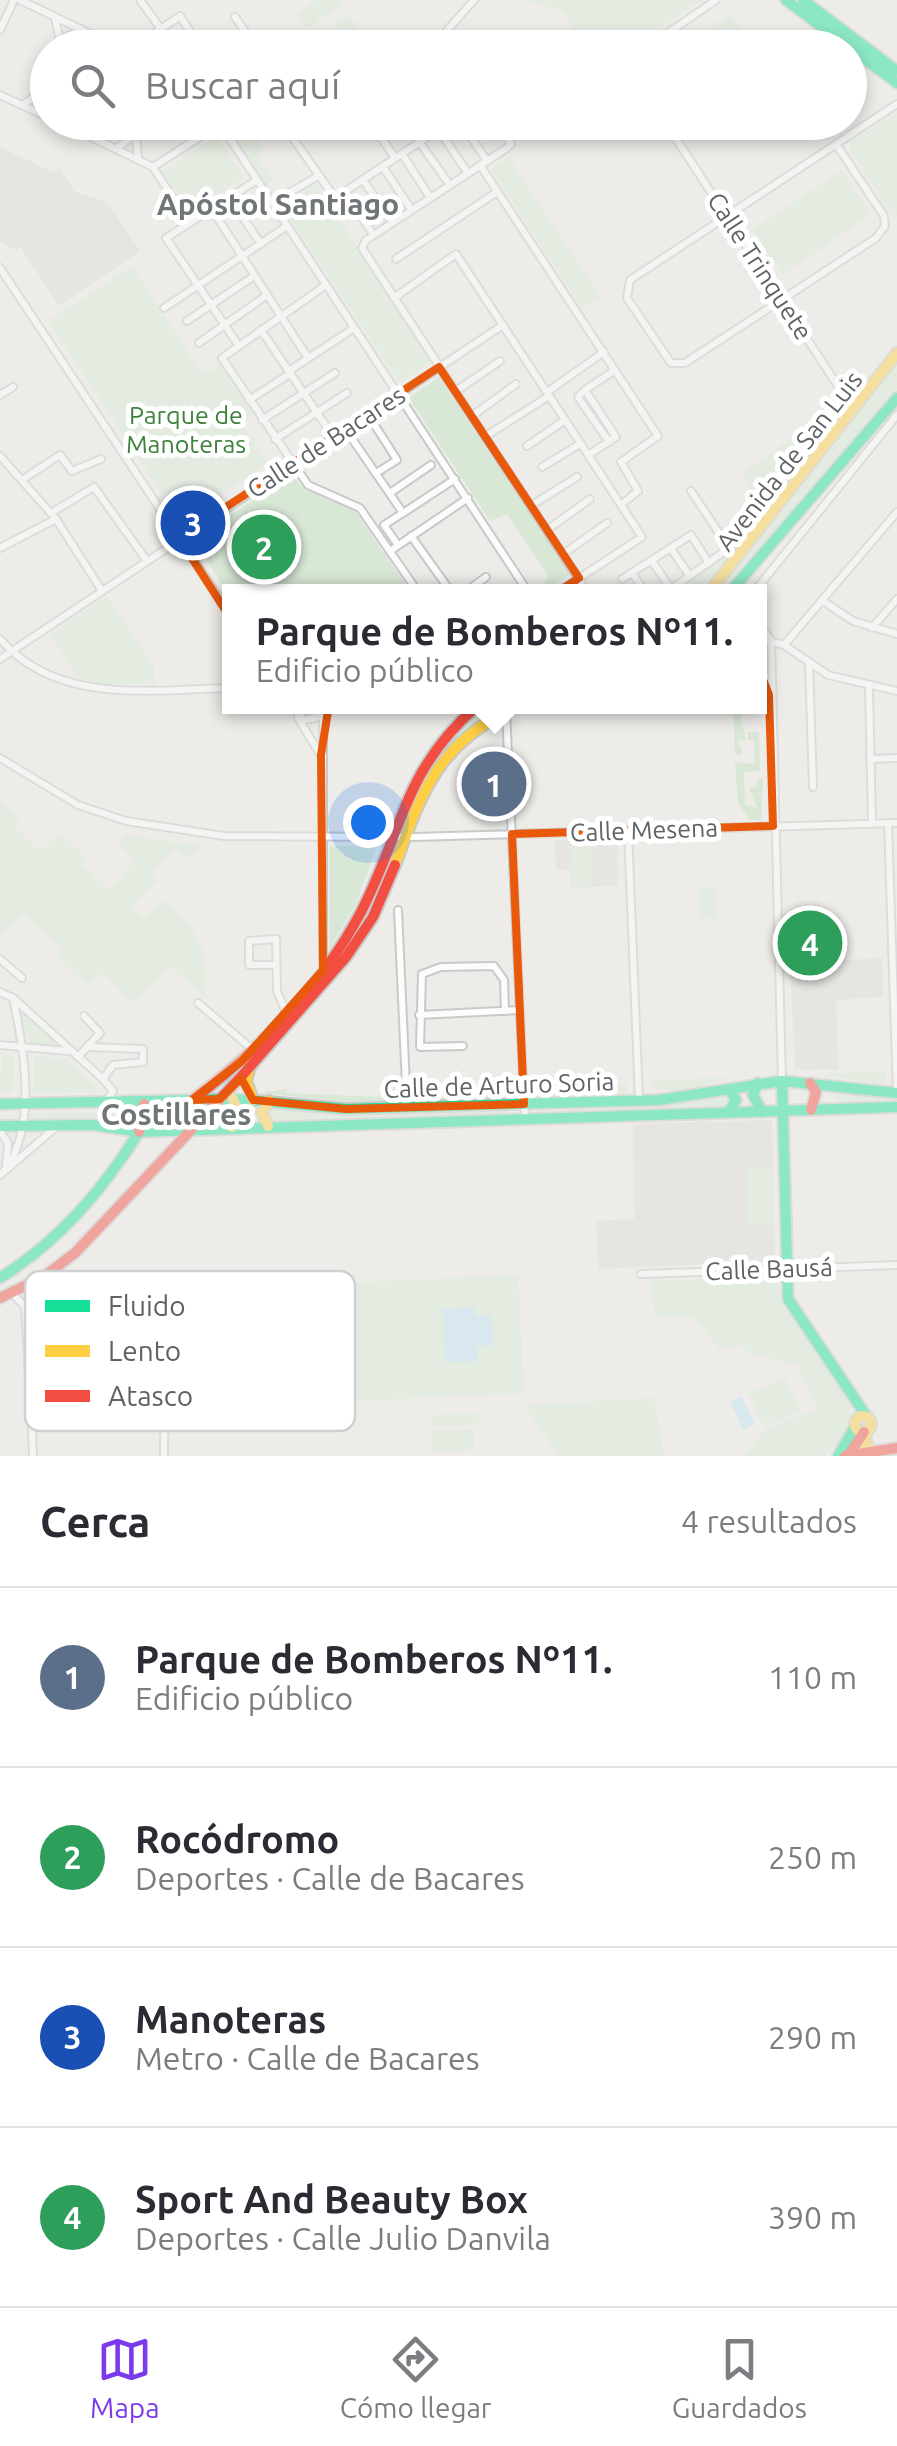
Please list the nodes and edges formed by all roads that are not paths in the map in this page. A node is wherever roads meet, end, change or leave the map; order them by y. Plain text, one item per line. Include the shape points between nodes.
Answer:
1 (17, 0) edge
2 (140, 0) edge
3 (474, 0) edge
4 (716, 0) edge
5 (786, 0) edge
6 (803, 0) edge
7 (235, 16) dead end
8 (54, 17) junction
9 (80, 29) edge
10 (161, 29) joint
11 (0, 30) edge
12 (55, 30) edge
13 (189, 30) edge
14 (244, 30) edge
15 (447, 30) edge
16 (672, 30) edge
17 (827, 30) edge
18 (843, 30) edge
19 (867, 48) edge
20 (867, 60) edge
21 (897, 71) edge
22 (897, 82) edge
23 (0, 94) edge
24 (30, 100) edge
25 (897, 104) edge
26 (22, 105) junction
27 (30, 109) edge
28 (867, 124) edge
29 (99, 140) edge
30 (129, 140) edge
31 (136, 140) edge
32 (194, 140) edge
33 (231, 140) edge
34 (294, 140) edge
35 (383, 140) edge
36 (423, 140) edge
37 (445, 140) edge
38 (471, 140) edge
39 (509, 140) edge
40 (677, 140) edge
41 (842, 140) edge
42 (420, 142) junction
43 (836, 144) junction
44 (116, 148) junction
45 (398, 156) junction
46 (138, 158) junction
47 (484, 163) junction
48 (153, 167) junction
49 (383, 167) junction
50 (466, 169) dead end
51 (318, 176) junction
52 (257, 180) junction
53 (363, 180) junction
54 (446, 181) dead end
55 (345, 192) junction
56 (497, 192) junction
57 (428, 194) dead end
58 (230, 197) junction
59 (272, 203) junction
60 (409, 206) dead end
61 (211, 208) junction
62 (727, 217) junction
63 (390, 218) dead end
64 (188, 223) junction
65 (287, 226) junction
66 (371, 231) dead end
67 (261, 244) junction
68 (241, 257) junction
69 (396, 259) dead end
70 (0, 268) edge
71 (254, 276) junction
72 (198, 284) junction
73 (326, 285) junction
74 (268, 295) junction
75 (394, 298) junction
76 (782, 300) junction
77 (212, 304) junction
78 (164, 308) dead end
79 (281, 317) junction
80 (187, 321) dead end
81 (225, 325) junction
82 (503, 325) junction
83 (354, 328) junction
84 (261, 330) junction
85 (199, 344) dead end
86 (239, 346) junction
87 (604, 352) junction
88 (897, 353) edge
89 (308, 358) junction
90 (500, 361) dead end
91 (439, 366) junction
92 (615, 370) junction
93 (290, 372) junction
94 (335, 372) dead end
95 (516, 384) dead end
96 (13, 387) dead end
97 (456, 391) junction
98 (304, 392) junction
99 (347, 393) dead end
100 (399, 393) junction
101 (548, 394) junction
102 (0, 395) edge
103 (897, 398) edge
104 (249, 400) junction
105 (854, 410) junction
106 (316, 412) junction
107 (367, 413) junction
108 (897, 415) edge
109 (472, 416) junction
110 (262, 420) junction
111 (565, 420) junction
112 (344, 427) junction
113 (332, 435) junction
114 (486, 436) junction
115 (275, 439) junction
116 (580, 444) junction
117 (526, 446) dead end
118 (588, 455) junction
119 (0, 456) edge
120 (101, 459) dead end
121 (291, 463) junction
122 (432, 465) dead end
123 (542, 467) dead end
124 (376, 473) junction
125 (577, 477) dead end
126 (455, 479) junction
127 (22, 480) junction
128 (691, 491) dead end
129 (390, 493) junction
130 (468, 498) junction
131 (590, 500) dead end
132 (532, 505) junction
133 (621, 505) junction
134 (403, 513) junction
135 (54, 516) junction
136 (895, 517) edge
137 (607, 523) dead end
138 (547, 530) junction
139 (412, 536) junction
140 (179, 538) junction
141 (398, 545) junction
142 (0, 548) edge
143 (671, 549) junction
144 (390, 551) junction
145 (563, 554) junction
146 (148, 561) junction
147 (652, 561) junction
148 (708, 562) junction
149 (632, 573) junction
150 (690, 576) junction
151 (486, 577) dead end
152 (579, 578) junction
153 (622, 579) dead end
154 (413, 584) edge
155 (445, 584) edge
156 (476, 584) edge
157 (523, 584) edge
158 (570, 584) edge
159 (583, 584) edge
160 (640, 584) edge
161 (665, 584) edge
162 (678, 584) edge
163 (716, 584) edge
164 (737, 584) edge
165 (760, 584) edge
166 (102, 590) junction
167 (897, 599) edge
168 (823, 600) junction
169 (222, 603) edge
170 (872, 629) junction
171 (767, 634) edge
172 (897, 634) edge
173 (0, 638) edge
174 (767, 639) edge
175 (772, 640) junction
176 (784, 645) junction
177 (11, 652) junction
178 (0, 659) edge
179 (808, 663) junction
180 (767, 684) edge
181 (869, 687) junction
182 (222, 688) edge
183 (897, 691) edge
184 (770, 695) junction
185 (295, 714) edge
186 (323, 714) edge
187 (469, 714) edge
188 (500, 714) edge
189 (510, 714) edge
190 (321, 755) junction
191 (0, 758) edge
192 (897, 758) edge
193 (870, 759) junction
194 (813, 787) dead end
195 (888, 823) junction
196 (897, 823) edge
197 (872, 824) junction
198 (774, 826) junction
199 (628, 831) junction
200 (512, 834) junction
201 (321, 836) junction
202 (396, 836) junction
203 (398, 910) dead end
204 (0, 959) edge
205 (276, 965) junction
206 (324, 970) junction
207 (22, 978) dead end
208 (0, 992) edge
209 (13, 998) junction
210 (198, 1002) dead end
211 (520, 1010) junction
212 (505, 1011) junction
213 (286, 1012) junction
214 (419, 1015) junction
215 (84, 1016) dead end
216 (0, 1045) edge
217 (464, 1046) dead end
218 (89, 1047) junction
219 (24, 1049) junction
220 (252, 1049) junction
221 (68, 1051) junction
222 (78, 1056) junction
223 (249, 1069) junction
224 (103, 1079) junction
225 (782, 1080) junction
226 (758, 1083) junction
227 (810, 1083) junction
228 (837, 1087) junction
229 (729, 1089) junction
230 (897, 1093) edge
231 (234, 1099) junction
232 (192, 1100) junction
233 (220, 1100) junction
234 (253, 1100) junction
235 (270, 1101) junction
236 (639, 1101) junction
237 (0, 1104) edge
238 (144, 1104) junction
239 (524, 1104) junction
240 (103, 1105) junction
241 (22, 1106) junction
242 (897, 1107) edge
243 (407, 1108) junction
244 (837, 1109) junction
245 (811, 1110) junction
246 (730, 1112) junction
247 (762, 1112) junction
248 (783, 1112) junction
249 (525, 1118) junction
250 (268, 1126) junction
251 (56, 1127) junction
252 (232, 1127) junction
253 (0, 1128) edge
254 (20, 1128) junction
255 (191, 1129) junction
256 (139, 1132) junction
257 (2, 1173) edge
258 (897, 1265) edge
259 (787, 1268) junction
260 (49, 1271) edge
261 (641, 1274) dead end
262 (0, 1278) edge
263 (25, 1286) edge
264 (12, 1293) junction
265 (0, 1298) edge
266 (25, 1307) edge
267 (862, 1425) junction
268 (32, 1431) edge
269 (163, 1431) edge
270 (897, 1448) edge
271 (874, 1451) junction
272 (33, 1456) edge
273 (164, 1456) edge
274 (845, 1456) edge

1 - 8 street
1 - 11 street
2 - 10 street
3 - 15 street
4 - 16 street
5 - 17 main road
6 - 18 main road
7 - 14 street
8 - 9 street
8 - 12 street
10 - 13 street via 180,16
19 - 21 main road
20 - 22 main road
23 - 26 street
24 - 26 street
25 - 28 street
26 - 27 street
29 - 44 street
30 - 44 street
31 - 46 street
32 - 48 street
33 - 52 street
34 - 51 street
35 - 45 street
36 - 42 street
37 - 50 street
38 - 47 street
39 - 47 street
40 - 62 street, Calle Trinquete
41 - 43 street
42 - 45 street
42 - 54 street
43 - 62 street
43 - 76 street via 878,204 885,226
44 - 46 street
45 - 49 street
45 - 57 street
46 - 48 street
47 - 56 street
47 - 75 street via 363,243
48 - 64 street
49 - 53 street
49 - 60 street
51 - 55 street via 335,198
51 - 59 street
52 - 58 street
52 - 59 street
53 - 55 street
53 - 63 street
55 - 66 street
56 - 69 street
56 - 87 street
58 - 61 street
58 - 67 street
59 - 65 street
61 - 64 street
61 - 68 street
62 - 76 street, Calle Trinquete
62 - 76 street via 630,280 626,298 671,363 680,365
64 - 72 street via 166,238
65 - 67 street
65 - 73 street
67 - 68 street
68 - 71 street
68 - 72 street
70 - 140 street
71 - 74 street
71 - 77 street
72 - 77 street
72 - 78 street
73 - 79 street
73 - 83 street
74 - 79 street
74 - 81 street
75 - 82 street via 456,254
75 - 91 street
76 - 105 street, Calle Trinquete
77 - 80 street
77 - 81 street
79 - 84 street
79 - 89 street
81 - 85 street
81 - 86 street
82 - 91 street, Calle de Bacares
82 - 101 street
83 - 89 street
83 - 100 street
84 - 86 street
84 - 93 street
86 - 104 street via 222,358
87 - 92 street
87 - 101 street
88 - 105 main road, Avenida de San Luis
89 - 93 street
90 - 97 street
91 - 97 street
91 - 100 street, Calle de Bacares
92 - 118 street via 585,390 616,437
92 - 133 street via 658,436 621,462 638,491
93 - 98 street
93 - 104 street
94 - 98 street
95 - 109 street
96 - 102 street
97 - 109 street
98 - 106 street
98 - 110 street
99 - 106 street
100 - 107 street, Calle de Bacares
100 - 126 street
101 - 111 street
101 - 114 street
103 - 164 main road, Avenida de San Luis
104 - 110 street
105 - 163 main road, Avenida de San Luis
106 - 113 street
106 - 115 street
107 - 112 street, Calle de Bacares
107 - 124 street via 396,460
108 - 165 street
109 - 114 street
110 - 115 street
111 - 116 street
111 - 117 street
112 - 113 street, Calle de Bacares
112 - 124 street
113 - 121 street, Calle de Bacares
114 - 132 street
115 - 121 street
116 - 118 street
116 - 123 street
118 - 133 street
119 - 127 street
120 - 127 street via 72,472 60,456
121 - 140 street, Calle de Bacares
121 - 144 street via 308,485 360,508
122 - 129 street
124 - 129 street
125 - 132 street
126 - 130 street
126 - 134 street
127 - 135 street
128 - 148 street via 729,548
129 - 134 street
130 - 139 street
130 - 157 street
131 - 138 street
132 - 138 street
133 - 152 street via 642,537
134 - 141 street via 384,525
135 - 142 street
135 - 146 street via 94,487
135 - 166 street
136 - 168 street
137 - 145 street
138 - 145 street
139 - 141 street
139 - 155 street
140 - 146 street, Calle de Bacares
140 - 169 street
141 - 144 street
143 - 147 street
143 - 148 street via 692,535
143 - 150 street
144 - 154 street
145 - 152 street
146 - 166 street, Calle de Bacares
147 - 149 street
147 - 161 street
148 - 150 street
149 - 153 street
149 - 160 street
150 - 162 street
151 - 156 street
152 - 158 street
152 - 159 street
166 - 177 street, Calle de Bacares
167 - 170 street
168 - 170 street
168 - 176 street
170 - 172 street
171 - 175 street
173 - 177 street
174 - 175 street
175 - 176 street
175 - 184 street
176 - 179 street
177 - 178 street, Calle de Bacares
177 - 182 street via 78,686
179 - 181 street
179 - 194 street
180 - 184 street
181 - 183 street
181 - 193 street
184 - 198 street
185 - 190 street
186 - 190 street
187 - 202 main road via 430,750 410,784
188 - 202 main road via 442,756
189 - 200 street
190 - 201 street
191 - 201 street, Calle Mesena via 78,805 126,821 224,836
192 - 193 street
193 - 197 street
195 - 196 street, Calle Mesena
195 - 197 street, Calle Mesena
195 - 230 street
197 - 198 street, Calle Mesena
198 - 199 street, Calle Mesena
198 - 225 street
199 - 200 street, Calle Mesena
199 - 236 street
200 - 202 street, Calle Mesena
200 - 211 street
201 - 202 street, Calle Mesena
201 - 206 street
202 - 206 main road via 364,908
202 - 223 main road via 390,878 366,930
203 - 243 street
204 - 207 street
205 - 205 street via 276,939 249,941 249,965
205 - 213 street
206 - 213 main road
208 - 209 street
209 - 219 street
209 - 221 street
210 - 220 street
211 - 212 street
211 - 239 street
212 - 214 street
212 - 214 street via 504,980 488,964 422,974
213 - 220 main road
214 - 217 street via 420,1047
215 - 218 street via 100,1034
216 - 219 street
218 - 222 street
218 - 224 street via 143,1049 143,1062 113,1065
219 - 221 street
219 - 241 street
220 - 232 main road
221 - 222 street
222 - 224 street
223 - 233 main road
223 - 234 main road
224 - 240 street via 113,1091
225 - 226 main road, Calle de Arturo Soria
225 - 227 main road, Calle de Arturo Soria
225 - 248 main road
226 - 229 main road, Calle de Arturo Soria
226 - 247 main road via 753,1096
227 - 228 main road, Calle de Arturo Soria
227 - 245 main road via 816,1092
228 - 230 main road, Calle de Arturo Soria
228 - 244 main road
229 - 236 main road, Calle de Arturo Soria
229 - 246 main road via 736,1100
231 - 233 main road, Calle de Arturo Soria
231 - 234 main road, Calle de Arturo Soria
231 - 252 main road
232 - 233 main road, Calle de Arturo Soria
232 - 238 main road, Calle de Arturo Soria
233 - 255 main road
234 - 235 main road, Calle de Arturo Soria
235 - 243 main road, Calle de Arturo Soria
235 - 250 main road via 262,1112
236 - 239 main road, Calle de Arturo Soria
237 - 241 main road, Calle de Arturo Soria
238 - 240 main road, Calle de Arturo Soria
238 - 256 main road
239 - 243 main road, Calle de Arturo Soria
239 - 249 street
240 - 241 main road, Calle de Arturo Soria
241 - 254 street
242 - 244 main road, Calle de Arturo Soria
244 - 245 main road, Calle de Arturo Soria
245 - 248 main road, Calle de Arturo Soria
246 - 247 main road, Calle de Arturo Soria
246 - 249 main road, Calle de Arturo Soria
247 - 248 main road, Calle de Arturo Soria
248 - 259 main road
249 - 250 main road, Calle de Arturo Soria
250 - 252 main road, Calle de Arturo Soria
251 - 254 main road, Calle de Arturo Soria
251 - 256 main road, Calle de Arturo Soria
251 - 257 street
252 - 255 main road, Calle de Arturo Soria
253 - 254 main road, Calle de Arturo Soria
253 - 257 street via 8,1142
254 - 257 street via 17,1154
255 - 256 main road, Calle de Arturo Soria
255 - 260 main road via 76,1252
256 - 262 main road via 118,1168 58,1234
258 - 259 street, Calle Bausá
259 - 261 street, Calle Bausá
259 - 267 main road via 793,1312 856,1397
263 - 264 main road
264 - 265 main road
264 - 266 street
267 - 271 main road via 866,1447
267 - 274 main road
268 - 272 street
269 - 273 street
270 - 271 main road
271 - 274 main road

